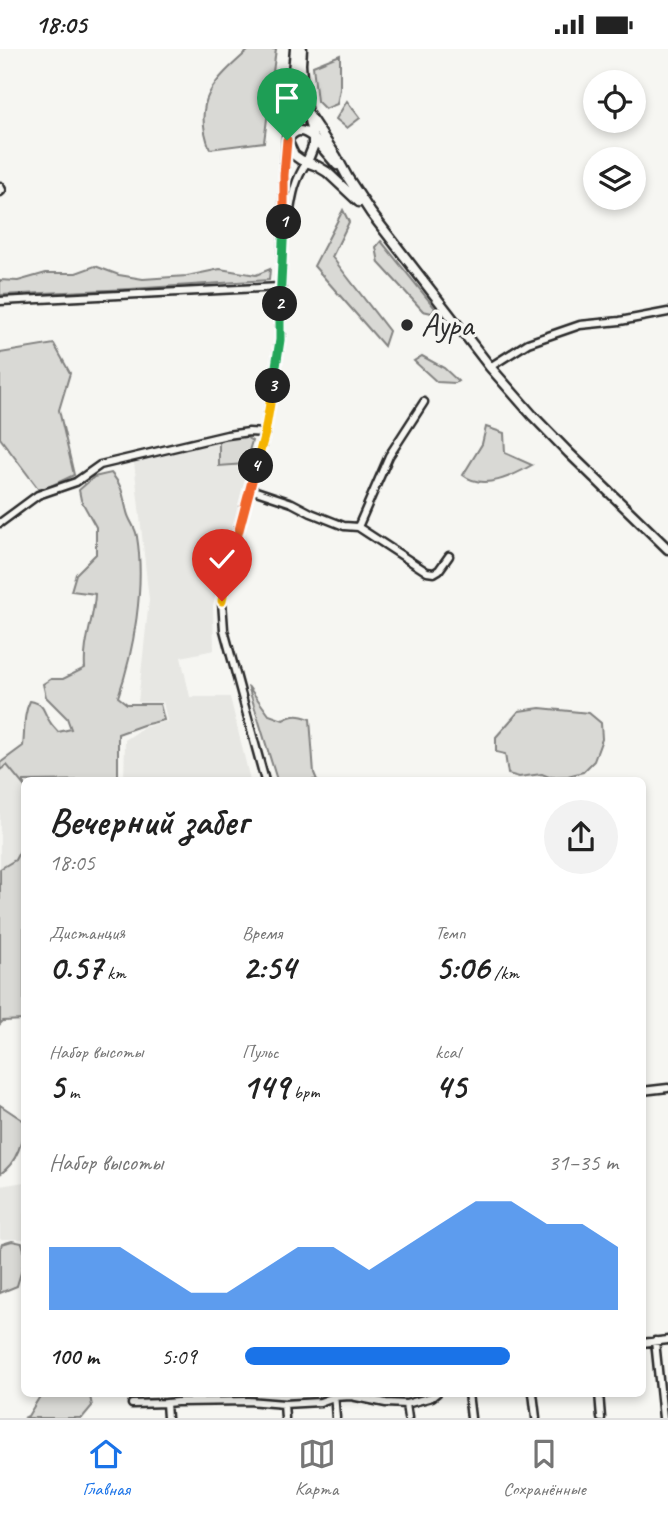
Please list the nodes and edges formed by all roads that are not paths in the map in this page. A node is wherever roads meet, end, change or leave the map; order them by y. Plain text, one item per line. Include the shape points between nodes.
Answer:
1 (295, 49) edge
2 (302, 49) edge
3 (307, 114) junction
4 (313, 137) junction
5 (287, 140) junction
6 (304, 166) junction
7 (348, 178) junction
8 (0, 186) edge
9 (0, 193) edge
10 (370, 213) junction
11 (283, 250) junction
12 (280, 287) junction
13 (0, 302) edge
14 (668, 312) edge
15 (490, 367) junction
16 (424, 402) dead end
17 (265, 433) junction
18 (250, 489) junction
19 (0, 523) edge
20 (358, 527) junction
21 (668, 549) edge
22 (449, 556) dead end
23 (264, 777) edge
24 (668, 1088) edge
25 (646, 1091) edge
26 (668, 1340) edge
27 (655, 1341) junction
28 (646, 1342) edge
29 (330, 1397) edge
30 (334, 1397) edge
31 (356, 1397) edge
32 (432, 1397) edge
33 (468, 1397) edge
34 (533, 1397) edge
35 (599, 1397) edge
36 (166, 1403) junction
37 (132, 1404) dead end
38 (284, 1404) junction
39 (406, 1404) junction
40 (167, 1418) edge
41 (285, 1418) edge
42 (336, 1418) edge
43 (408, 1418) edge
44 (471, 1418) edge
45 (536, 1418) edge
46 (601, 1418) edge
47 (663, 1418) edge

1 - 5 main road
2 - 3 main road
3 - 4 main road
3 - 7 main road
4 - 5 main road via 299,131
4 - 6 main road
4 - 7 main road
5 - 6 main road
5 - 11 street
6 - 10 main road via 317,166
6 - 11 street via 292,194
7 - 10 main road
8 - 9 street
10 - 15 main road
11 - 12 street
12 - 13 street
12 - 17 street via 280,340
14 - 15 street via 580,325 528,343
15 - 21 main road via 569,453
16 - 20 street via 389,456
17 - 18 street
17 - 19 street via 227,435 100,465 76,481 38,495
18 - 20 street via 344,526
18 - 23 street via 222,601 224,629
20 - 22 street via 427,572 439,570
24 - 25 street
26 - 27 street
27 - 28 street
27 - 47 street
29 - 38 street
30 - 42 street
31 - 39 street
32 - 39 street
33 - 44 street
34 - 45 street
35 - 46 street
36 - 37 street
36 - 38 street
36 - 40 street
38 - 41 street
39 - 43 street

